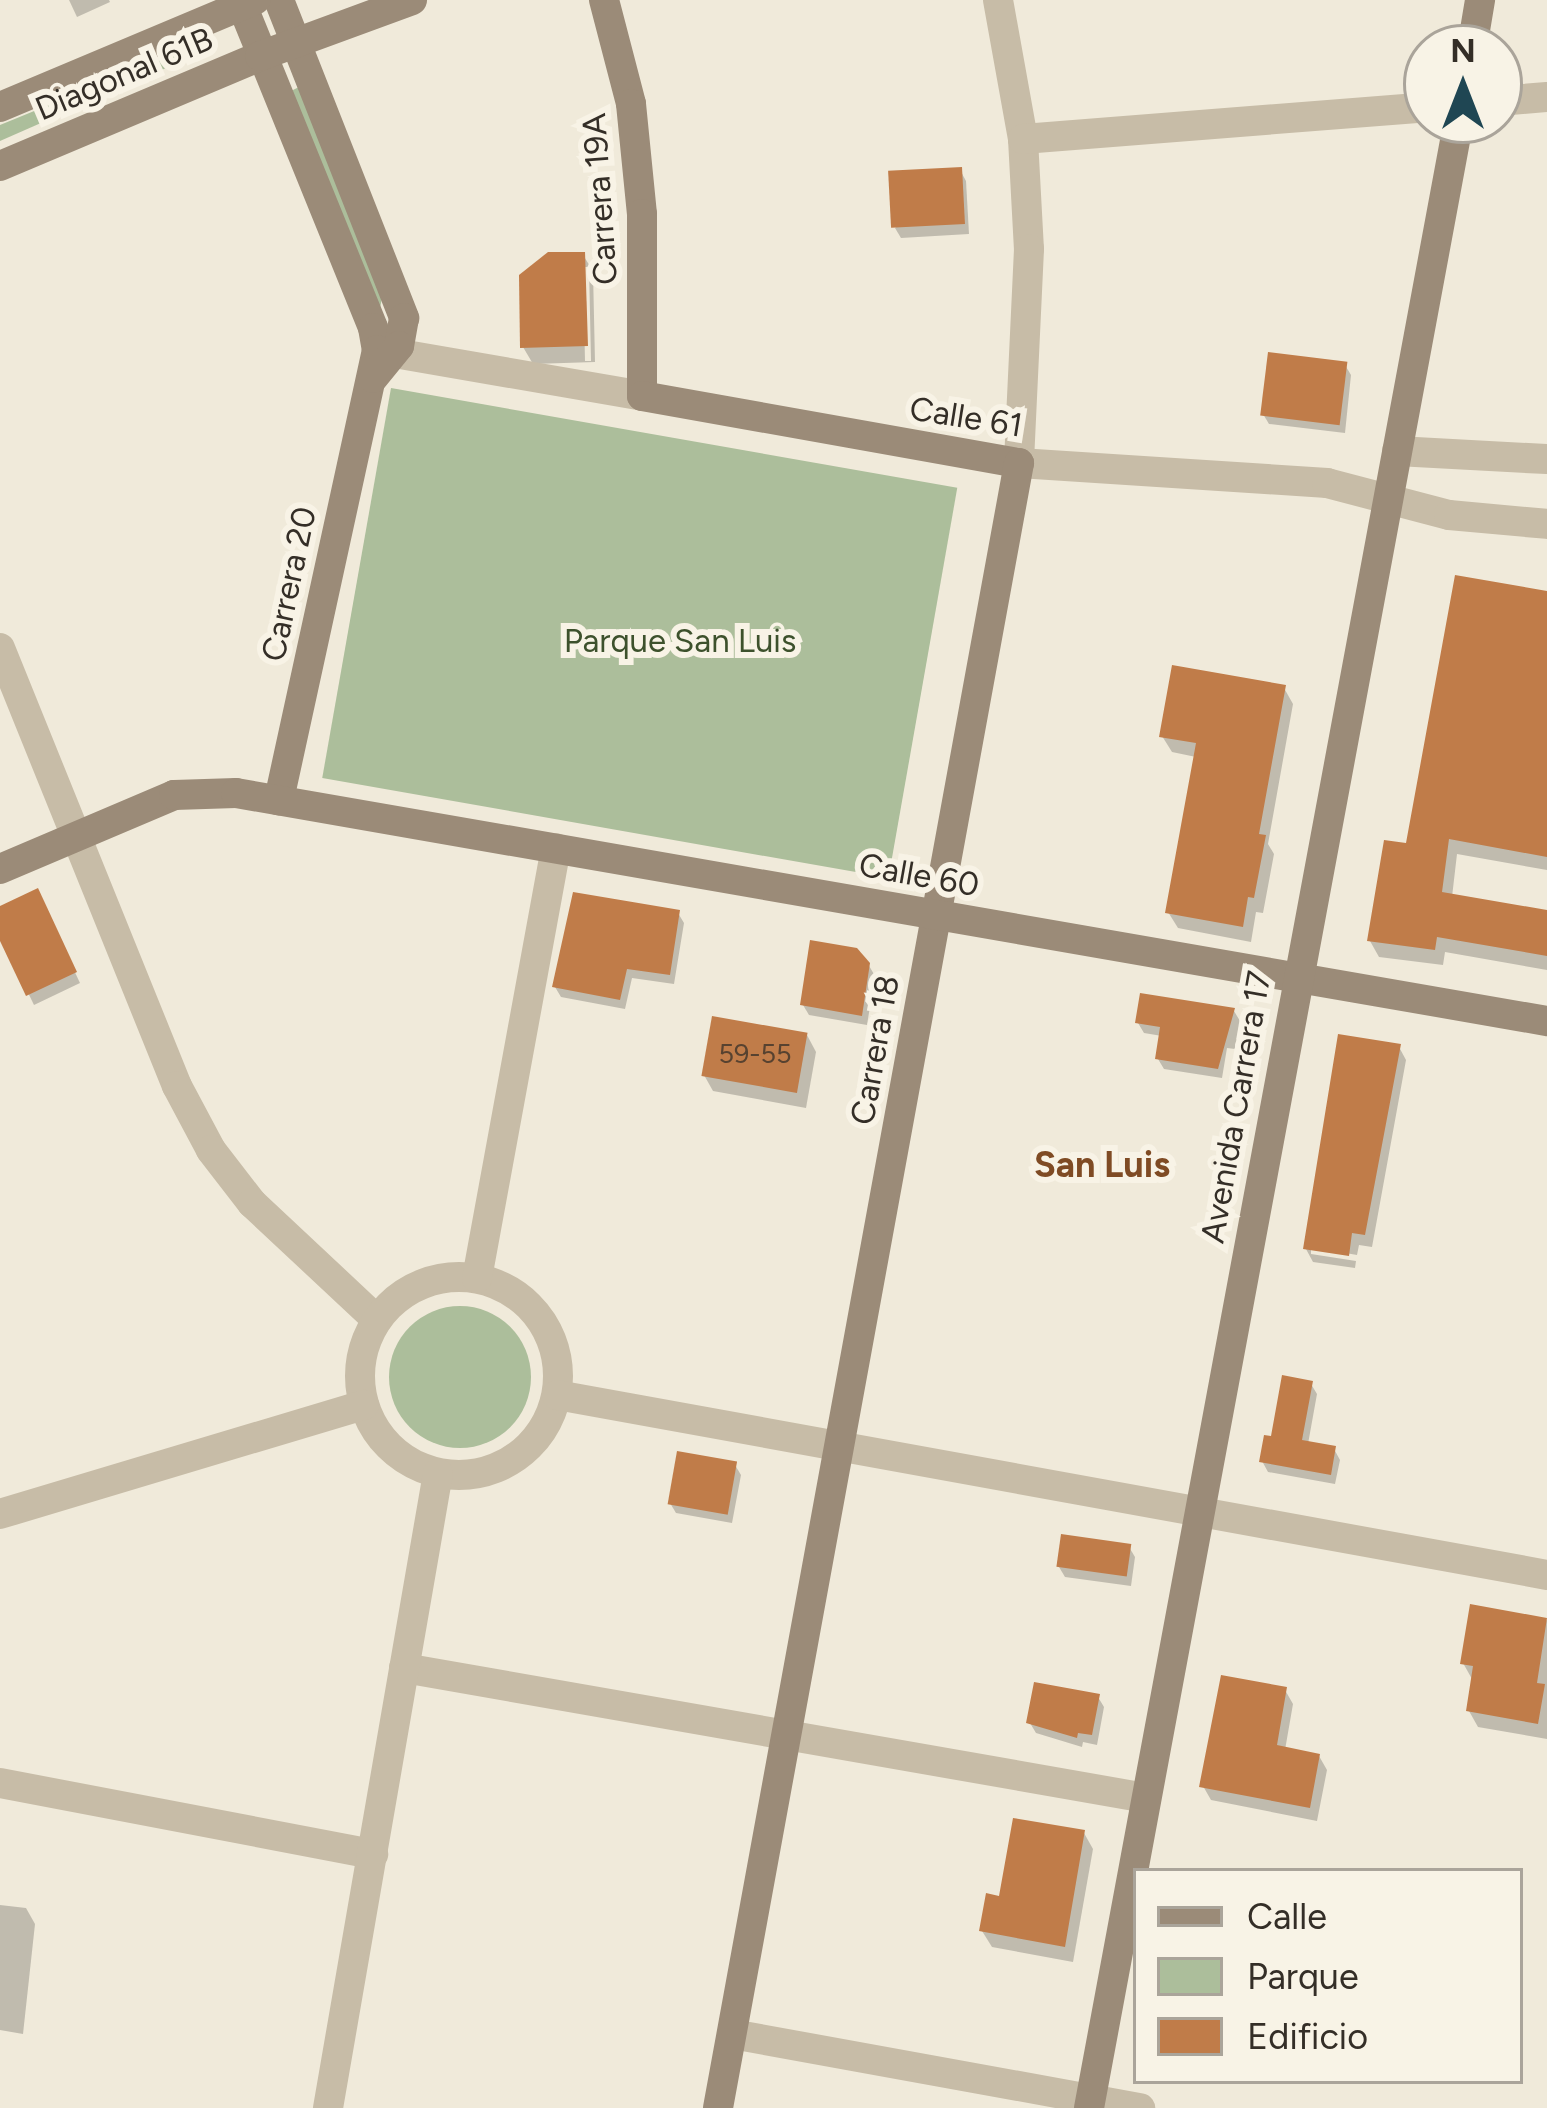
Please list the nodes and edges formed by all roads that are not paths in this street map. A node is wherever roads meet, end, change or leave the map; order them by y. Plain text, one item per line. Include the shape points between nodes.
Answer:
1 (279, 0) edge
2 (412, 0) edge
3 (604, 0) edge
4 (998, 0) edge
5 (246, 2) edge
6 (296, 43) junction
7 (260, 56) junction
8 (0, 107) edge
9 (1403, 109) edge
10 (1023, 139) junction
11 (1455, 144) edge
12 (0, 166) edge
13 (386, 351) junction
14 (643, 396) junction
15 (1397, 451) junction
16 (1547, 459) edge
17 (1019, 463) junction
18 (1388, 498) junction
19 (1547, 524) edge
20 (0, 648) edge
21 (279, 800) junction
22 (77, 836) junction
23 (556, 848) junction
24 (0, 869) edge
25 (936, 914) junction
26 (1297, 977) junction
27 (1547, 1021) edge
28 (476, 1278) junction
29 (377, 1320) junction
30 (557, 1395) junction
31 (364, 1405) junction
32 (838, 1446) junction
33 (438, 1473) junction
34 (1198, 1512) junction
35 (0, 1514) edge
36 (1547, 1575) edge
37 (404, 1668) junction
38 (786, 1736) junction
39 (0, 1783) edge
40 (1146, 1798) junction
41 (373, 1854) junction
42 (732, 2035) junction
43 (1089, 2104) edge
44 (328, 2108) edge
45 (718, 2108) edge
46 (1140, 2108) edge

1 - 6 street, Carrera 20
2 - 6 street, Diagonal 61B
3 - 14 street, Carrera 19A via 631,104 643,214
4 - 10 street, Carrera 18
5 - 7 street, Carrera 20
5 - 8 street, Diagonal 61B
6 - 7 street, Diagonal 61B
6 - 13 street, Carrera 20 via 399,298 403,332
7 - 12 street, Diagonal 61B
7 - 13 street, Carrera 20
9 - 10 street
10 - 17 street, Carrera 18 via 1029,249
11 - 15 street, Avenida Carrera 17
13 - 14 street, Calle 61
13 - 21 street, Carrera 20 via 370,383
14 - 17 street, Calle 61
15 - 16 street
15 - 18 street, Avenida Carrera 17
17 - 18 street, Calle 61 via 1327,483
17 - 25 street, Carrera 18
18 - 19 street, Calle 61 via 1468,518
18 - 26 street, Avenida Carrera 17
20 - 22 street
21 - 22 street, Calle 60 via 192,791
21 - 23 street, Calle 60
22 - 24 street, Calle 60
22 - 29 street via 177,1086 211,1150 252,1203
23 - 25 street, Calle 60
23 - 28 street
25 - 26 street, Calle 60
25 - 32 street, Carrera 18
26 - 27 street, Calle 60
26 - 34 street, Avenida Carrera 17
28 - 29 street via 431,1280
28 - 30 street via 518,1295 548,1329
29 - 31 street via 360,1360
30 - 32 street
30 - 33 street via 523,1452 483,1472
31 - 33 street via 392,1449
31 - 35 street
32 - 34 street
32 - 38 street, Carrera 18
33 - 37 street
34 - 36 street
34 - 40 street, Avenida Carrera 17
37 - 38 street
37 - 41 street
38 - 40 street
38 - 42 street, Carrera 18
39 - 41 street
40 - 43 street, Avenida Carrera 17
41 - 44 street
42 - 43 street
42 - 45 street, Carrera 18
43 - 46 street

